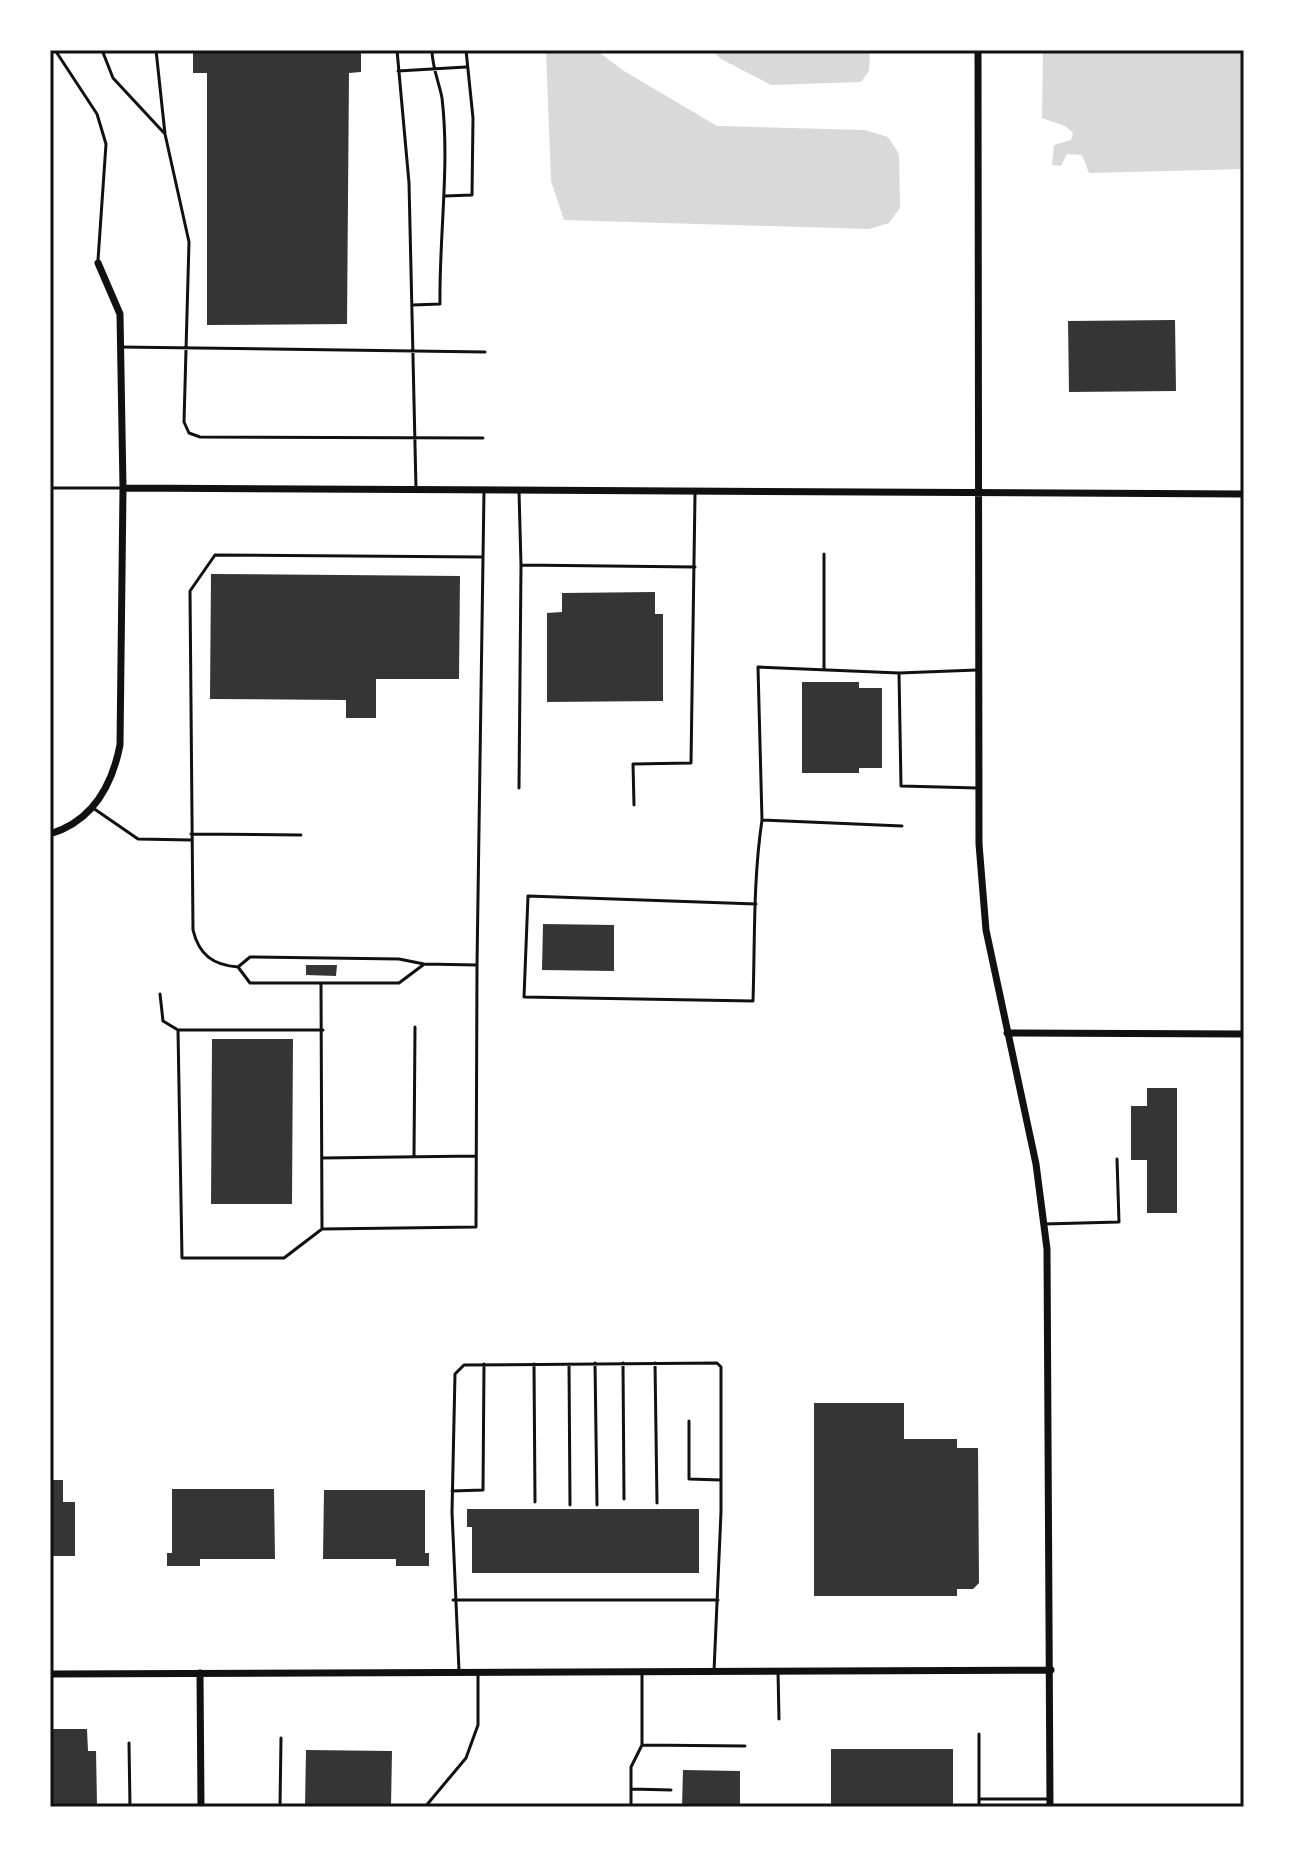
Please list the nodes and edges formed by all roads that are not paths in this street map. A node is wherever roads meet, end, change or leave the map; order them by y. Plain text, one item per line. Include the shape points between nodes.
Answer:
1 (55, 50) edge
2 (102, 50) edge
3 (156, 50) edge
4 (397, 50) edge
5 (432, 50) edge
6 (466, 50) edge
7 (978, 50) edge
8 (432, 67) junction
9 (466, 67) junction
10 (398, 71) junction
11 (165, 134) junction
12 (444, 196) junction
13 (98, 263) joint
14 (413, 305) junction
15 (120, 347) junction
16 (184, 348) junction
17 (415, 351) junction
18 (485, 352) dead end
19 (415, 437) junction
20 (483, 438) dead end
21 (50, 488) edge
22 (123, 488) junction
23 (416, 488) junction
24 (484, 488) junction
25 (519, 488) junction
26 (695, 490) junction
27 (976, 493) junction
28 (1244, 494) edge
29 (824, 554) dead end
30 (482, 557) junction
31 (521, 565) junction
32 (695, 567) junction
33 (824, 669) junction
34 (977, 670) junction
35 (899, 673) junction
36 (519, 788) dead end
37 (978, 788) junction
38 (634, 805) dead end
39 (93, 808) junction
40 (762, 820) junction
41 (902, 826) dead end
42 (50, 834) edge
43 (191, 834) junction
44 (301, 835) dead end
45 (191, 840) junction
46 (756, 904) junction
47 (424, 964) junction
48 (477, 965) junction
49 (238, 967) junction
50 (321, 983) junction
51 (160, 994) dead end
52 (415, 1027) dead end
53 (178, 1030) junction
54 (323, 1030) junction
55 (1007, 1033) junction
56 (1244, 1034) edge
57 (414, 1156) junction
58 (476, 1156) junction
59 (322, 1158) junction
60 (1117, 1159) dead end
61 (1044, 1224) junction
62 (322, 1229) junction
63 (595, 1363) junction
64 (623, 1363) junction
65 (655, 1363) junction
66 (484, 1364) junction
67 (534, 1364) junction
68 (569, 1364) junction
69 (689, 1421) dead end
70 (721, 1480) junction
71 (452, 1491) junction
72 (624, 1499) dead end
73 (535, 1502) dead end
74 (657, 1503) dead end
75 (570, 1505) dead end
76 (597, 1505) dead end
77 (453, 1600) junction
78 (719, 1600) junction
79 (1051, 1670) junction
80 (642, 1671) junction
81 (714, 1671) junction
82 (778, 1671) junction
83 (459, 1672) junction
84 (478, 1672) junction
85 (200, 1673) junction
86 (50, 1674) edge
87 (779, 1719) dead end
88 (979, 1734) dead end
89 (281, 1738) dead end
90 (129, 1743) dead end
91 (642, 1745) junction
92 (745, 1746) dead end
93 (631, 1789) junction
94 (671, 1790) dead end
95 (979, 1799) junction
96 (1050, 1803) edge
97 (130, 1807) edge
98 (201, 1807) edge
99 (280, 1807) edge
100 (425, 1807) edge
101 (631, 1807) edge
102 (979, 1807) edge

1 - 13 lane via 97,114 106,144
2 - 11 lane via 113,78
3 - 11 lane
4 - 10 lane
5 - 8 lane
6 - 9 lane
7 - 27 street
8 - 9 lane
8 - 10 lane
8 - 12 lane via 442,97
9 - 12 lane via 473,118 472,195
10 - 14 lane
11 - 16 lane via 189,242
12 - 14 lane via 440,304
13 - 15 street via 120,314
14 - 17 lane
15 - 16 lane
15 - 22 street
16 - 17 lane
16 - 19 lane via 184,422 189,433
17 - 18 lane
17 - 19 lane
19 - 20 lane
19 - 23 lane
21 - 22 lane
22 - 23 street
22 - 39 street via 120,745 113,779
23 - 24 street
24 - 25 street
24 - 30 lane
25 - 26 street
25 - 31 lane
26 - 27 street
26 - 32 lane
27 - 28 street
27 - 34 street
29 - 33 lane
30 - 43 lane via 215,555 190,591
30 - 48 lane
31 - 32 lane
31 - 36 lane
32 - 38 lane via 691,763 633,764
33 - 35 lane
33 - 40 lane via 758,667
34 - 35 lane
34 - 37 street
35 - 37 lane via 901,786
37 - 55 street via 986,930
39 - 42 street via 65,830
39 - 45 lane via 138,839
40 - 41 lane
40 - 46 lane
43 - 44 lane
43 - 45 lane
45 - 49 lane via 195,938 214,962
46 - 46 lane via 528,896 524,997 753,1001
47 - 48 lane
47 - 49 lane via 250,957
47 - 50 lane via 399,983
48 - 58 lane
49 - 50 lane via 250,983
50 - 54 lane
51 - 53 lane via 163,1021
52 - 57 lane
53 - 54 lane
53 - 62 lane via 182,1258 284,1258
54 - 59 lane
55 - 56 street
55 - 61 street
57 - 58 lane
57 - 59 lane
58 - 62 lane via 476,1227
59 - 62 lane
60 - 61 lane via 1119,1222
61 - 79 street
63 - 64 lane
63 - 68 lane
63 - 76 lane
64 - 65 lane
64 - 72 lane
65 - 70 lane via 721,1367
65 - 74 lane
66 - 67 lane
66 - 71 lane via 464,1365 455,1374
66 - 71 lane via 483,1490
67 - 68 lane
67 - 73 lane
68 - 75 lane
69 - 70 lane via 689,1479
70 - 78 lane
71 - 77 lane
77 - 78 lane
77 - 83 lane
78 - 81 lane
79 - 82 street
79 - 96 street
80 - 81 street
80 - 84 street
80 - 91 lane
81 - 82 street
82 - 87 lane
83 - 84 street
83 - 85 street
84 - 100 lane via 478,1725 466,1758
85 - 86 street
85 - 98 street
88 - 95 lane
89 - 99 lane
90 - 97 lane
91 - 92 lane
91 - 93 lane via 631,1767
93 - 94 lane
93 - 101 lane
95 - 96 lane
95 - 102 lane

